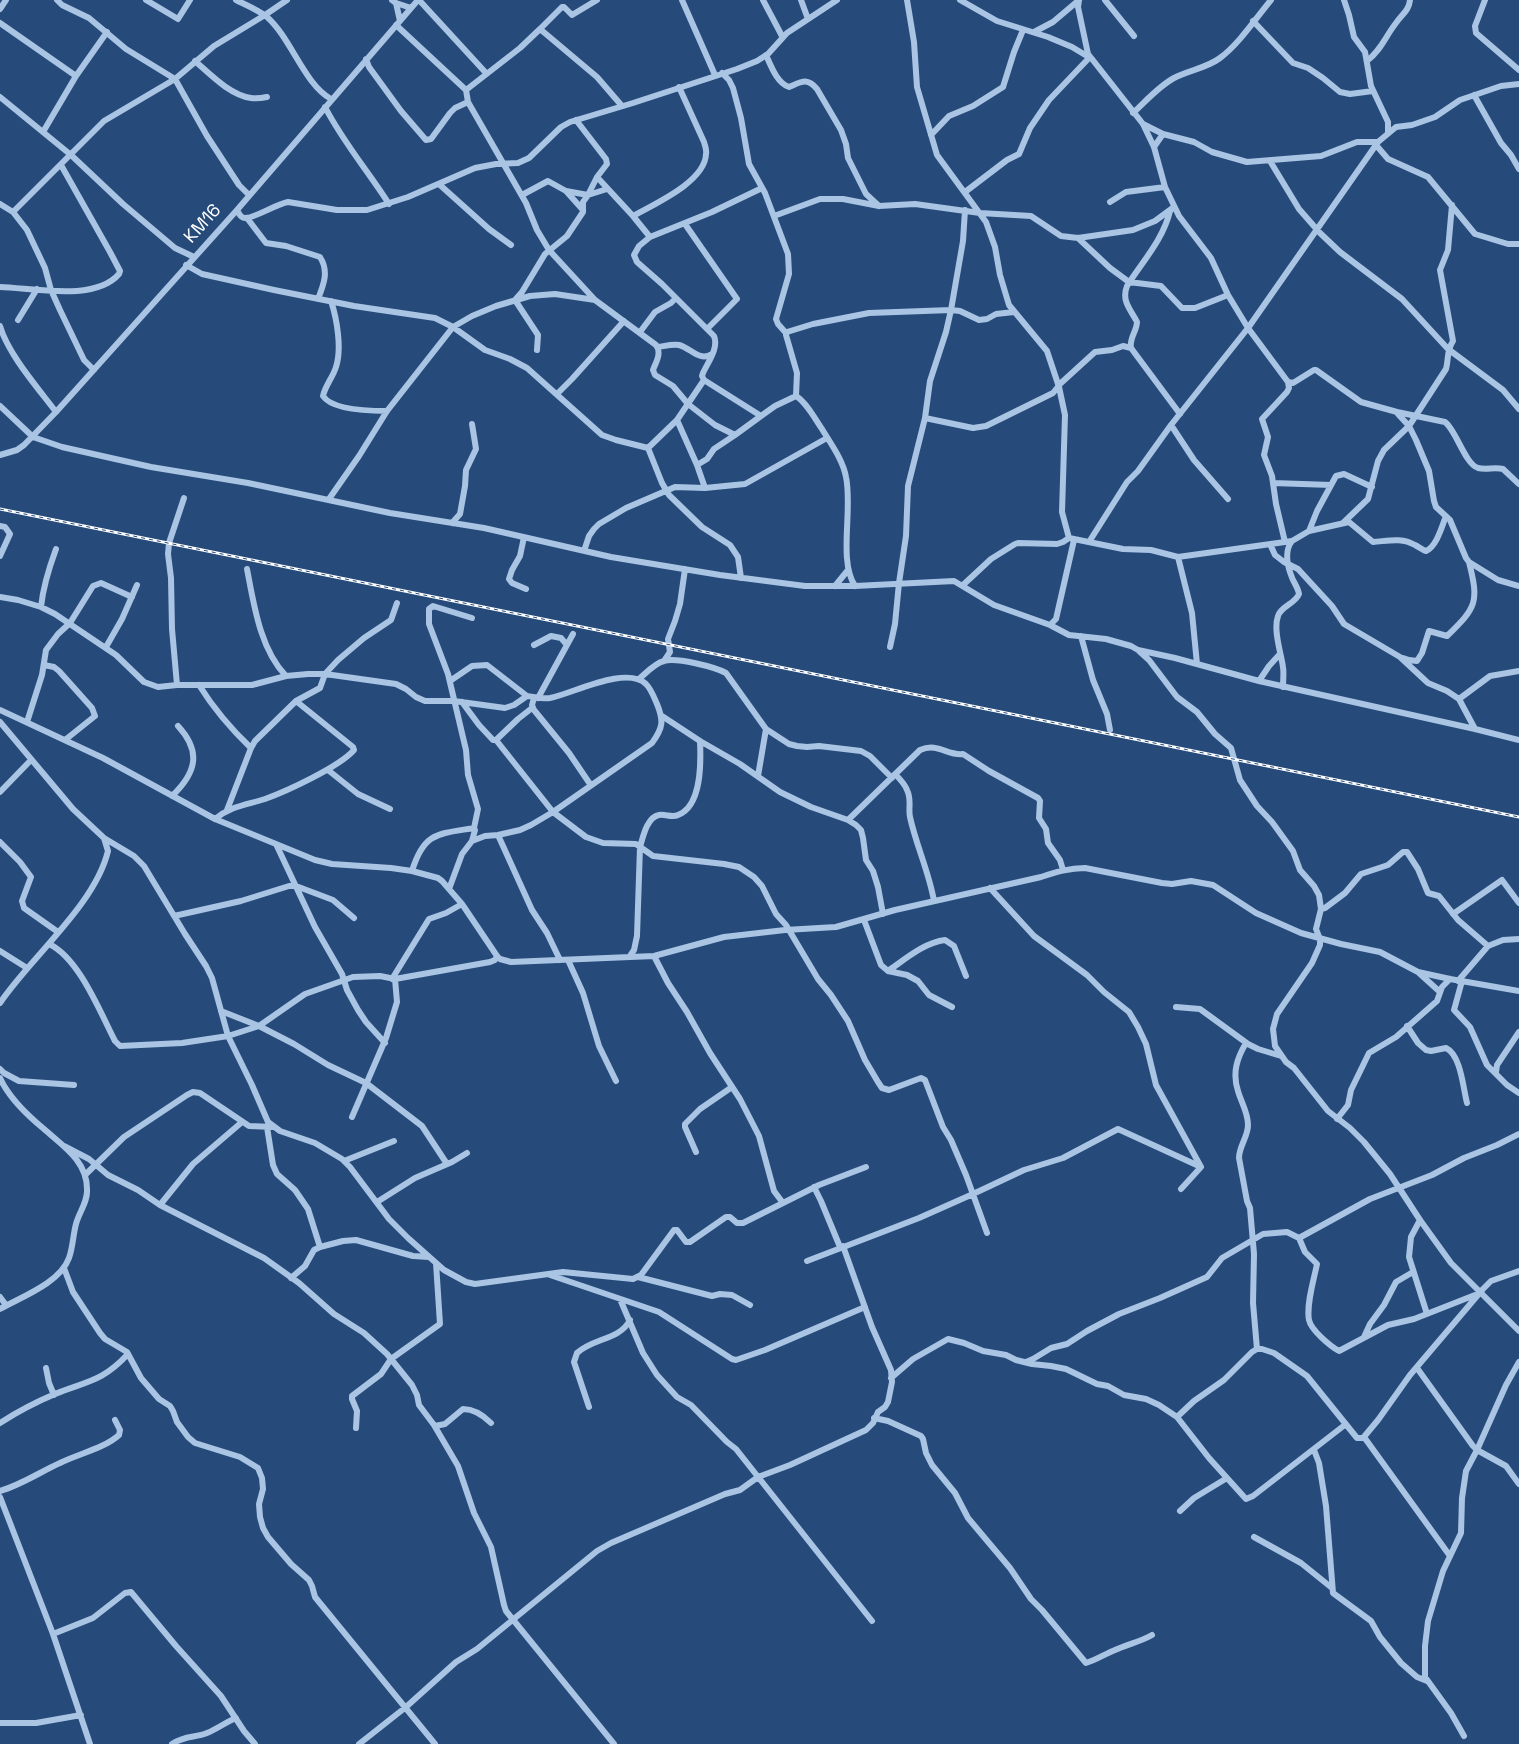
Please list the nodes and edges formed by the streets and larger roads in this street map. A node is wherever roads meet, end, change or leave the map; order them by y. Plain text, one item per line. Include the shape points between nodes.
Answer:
1 (6, 0) edge
2 (57, 0) edge
3 (146, 0) edge
4 (190, 0) edge
5 (236, 0) edge
6 (287, 0) edge
7 (418, 0) edge
8 (597, 0) edge
9 (682, 0) edge
10 (763, 0) edge
11 (801, 0) edge
12 (837, 0) edge
13 (907, 0) edge
14 (960, 0) edge
15 (1079, 0) edge
16 (1105, 0) edge
17 (1271, 0) edge
18 (1344, 0) edge
19 (1410, 0) edge
20 (1485, 0) edge
21 (394, 2) edge
22 (411, 8) junction
23 (0, 9) edge
24 (265, 16) junction
25 (808, 19) junction
26 (1253, 21) junction
27 (0, 22) edge
28 (398, 23) junction
29 (540, 28) junction
30 (1023, 30) junction
31 (107, 32) junction
32 (1034, 32) junction
33 (782, 36) junction
34 (1134, 36) dead end
35 (766, 55) junction
36 (366, 59) junction
37 (1090, 59) junction
38 (195, 61) junction
39 (1367, 61) junction
40 (1519, 70) edge
41 (486, 73) junction
42 (719, 74) junction
43 (76, 76) junction
44 (175, 79) junction
45 (1519, 84) edge
46 (679, 87) junction
47 (466, 90) junction
48 (1373, 91) junction
49 (1474, 95) junction
50 (0, 97) edge
51 (267, 97) dead end
52 (331, 100) junction
53 (468, 102) junction
54 (622, 106) junction
55 (325, 107) junction
56 (1133, 113) junction
57 (576, 120) junction
58 (1388, 122) junction
59 (1143, 124) junction
60 (1396, 127) junction
61 (43, 132) junction
62 (1388, 132) junction
63 (1163, 134) junction
64 (931, 135) junction
65 (1377, 143) junction
66 (1154, 146) junction
67 (71, 155) junction
68 (1270, 161) junction
69 (504, 164) junction
70 (61, 165) junction
71 (1519, 168) edge
72 (596, 177) junction
73 (440, 185) junction
74 (1165, 187) junction
75 (762, 188) junction
76 (607, 189) junction
77 (566, 191) junction
78 (965, 192) junction
79 (588, 194) junction
80 (866, 194) junction
81 (249, 195) junction
82 (522, 195) junction
83 (853, 201) junction
84 (1110, 202) dead end
85 (389, 204) junction
86 (1452, 205) junction
87 (879, 206) junction
88 (2, 208) edge
89 (1172, 209) junction
90 (237, 210) junction
91 (583, 210) junction
92 (965, 210) junction
93 (13, 212) junction
94 (980, 213) junction
95 (633, 216) junction
96 (774, 216) junction
97 (246, 218) junction
98 (685, 224) junction
99 (1317, 230) junction
100 (650, 237) junction
101 (1078, 238) junction
102 (1519, 244) edge
103 (511, 246) dead end
104 (549, 250) junction
105 (194, 257) junction
106 (186, 266) junction
107 (1130, 282) junction
108 (0, 287) edge
109 (38, 289) junction
110 (51, 290) junction
111 (1228, 295) junction
112 (676, 298) junction
113 (318, 299) junction
114 (515, 300) junction
115 (596, 300) junction
116 (331, 301) junction
117 (951, 310) junction
118 (1014, 312) junction
119 (18, 320) dead end
120 (624, 321) junction
121 (0, 326) edge
122 (453, 328) junction
123 (1248, 328) junction
124 (707, 329) junction
125 (640, 332) junction
126 (786, 333) junction
127 (3, 344) edge
128 (658, 348) junction
129 (1131, 348) junction
130 (1448, 349) junction
131 (537, 350) dead end
132 (712, 354) junction
133 (1458, 358) junction
134 (1449, 360) junction
135 (94, 370) junction
136 (704, 380) junction
137 (1288, 382) junction
138 (1059, 387) junction
139 (557, 394) junction
140 (796, 396) junction
141 (688, 404) junction
142 (0, 406) edge
143 (1519, 410) edge
144 (387, 411) junction
145 (56, 412) junction
146 (1397, 412) junction
147 (1180, 414) junction
148 (761, 416) junction
149 (1415, 416) junction
150 (925, 418) junction
151 (677, 420) junction
152 (472, 424) dead end
153 (1171, 425) junction
154 (1409, 426) junction
155 (735, 435) junction
156 (33, 437) junction
157 (827, 438) junction
158 (648, 448) junction
159 (0, 455) edge
160 (697, 465) junction
161 (1273, 483) junction
162 (1331, 484) junction
163 (1519, 484) edge
164 (1372, 486) junction
165 (705, 488) junction
166 (666, 491) junction
167 (184, 498) dead end
168 (329, 499) junction
169 (1228, 499) dead end
170 (1446, 516) junction
171 (452, 523) junction
172 (1343, 523) junction
173 (0, 526) edge
174 (1309, 530) junction
175 (524, 537) junction
176 (1072, 539) junction
177 (1288, 541) junction
178 (1089, 542) junction
179 (1270, 544) junction
180 (56, 549) dead end
181 (584, 551) junction
182 (0, 556) edge
183 (1178, 557) junction
184 (1469, 562) junction
185 (1289, 565) junction
186 (247, 569) dead end
187 (685, 569) junction
188 (848, 570) junction
189 (741, 578) junction
190 (899, 583) junction
191 (137, 585) dead end
192 (963, 585) junction
193 (835, 586) junction
194 (855, 586) junction
195 (1519, 586) edge
196 (526, 589) dead end
197 (0, 597) edge
198 (132, 598) junction
199 (397, 602) dead end
200 (41, 607) junction
201 (472, 618) dead end
202 (1056, 619) junction
203 (70, 623) junction
204 (1050, 625) junction
205 (1061, 631) junction
206 (573, 634) dead end
207 (1081, 636) junction
208 (534, 645) dead end
209 (567, 645) junction
210 (890, 646) dead end
211 (106, 647) junction
212 (1138, 650) junction
213 (1279, 655) junction
214 (1400, 656) junction
215 (664, 660) junction
216 (1197, 664) junction
217 (44, 665) junction
218 (1519, 671) edge
219 (326, 674) junction
220 (286, 676) junction
221 (639, 679) junction
222 (450, 680) junction
223 (1259, 681) junction
224 (177, 685) junction
225 (199, 685) junction
226 (1283, 687) junction
227 (527, 696) junction
228 (536, 698) junction
229 (1459, 699) junction
230 (296, 701) junction
231 (454, 701) junction
232 (462, 702) junction
233 (532, 708) junction
234 (0, 710) edge
235 (662, 716) junction
236 (0, 722) edge
237 (28, 722) junction
238 (178, 726) dead end
239 (766, 729) junction
240 (1475, 729) junction
241 (1110, 730) dead end
242 (65, 740) junction
243 (496, 740) junction
244 (1519, 740) edge
245 (700, 741) junction
246 (250, 748) junction
247 (31, 760) junction
248 (328, 770) junction
249 (758, 776) junction
250 (894, 776) junction
251 (590, 784) junction
252 (0, 792) edge
253 (172, 796) junction
254 (390, 809) dead end
255 (227, 810) junction
256 (553, 812) junction
257 (215, 819) junction
258 (848, 820) junction
259 (475, 829) junction
260 (495, 835) junction
261 (104, 838) junction
262 (472, 841) junction
263 (0, 842) edge
264 (276, 844) junction
265 (640, 847) junction
266 (1063, 870) junction
267 (412, 871) junction
268 (296, 886) junction
269 (990, 888) junction
270 (449, 889) junction
271 (934, 901) junction
272 (1519, 903) edge
273 (462, 904) junction
274 (1321, 909) junction
275 (883, 914) junction
276 (1453, 914) junction
277 (174, 916) junction
278 (354, 918) dead end
279 (864, 920) junction
280 (788, 930) junction
281 (58, 932) junction
282 (1320, 939) junction
283 (1519, 939) edge
284 (49, 944) junction
285 (1488, 946) junction
286 (0, 951) edge
287 (497, 956) junction
288 (630, 956) junction
289 (654, 956) junction
290 (560, 960) junction
291 (568, 960) junction
292 (27, 968) junction
293 (888, 971) junction
294 (1418, 972) junction
295 (966, 976) dead end
296 (344, 979) junction
297 (394, 979) junction
298 (1450, 980) junction
299 (1460, 981) junction
300 (1519, 991) edge
301 (1440, 992) junction
302 (0, 1003) edge
303 (952, 1007) dead end
304 (1176, 1007) dead end
305 (221, 1011) junction
306 (259, 1026) junction
307 (1407, 1026) junction
308 (1519, 1032) edge
309 (228, 1036) junction
310 (1246, 1042) junction
311 (385, 1043) junction
312 (1281, 1056) junction
313 (1496, 1072) junction
314 (1, 1074) edge
315 (616, 1081) dead end
316 (366, 1083) junction
317 (74, 1085) dead end
318 (732, 1087) junction
319 (1519, 1093) edge
320 (1467, 1103) dead end
321 (352, 1117) dead end
322 (1337, 1118) junction
323 (242, 1122) junction
324 (270, 1127) junction
325 (1519, 1134) edge
326 (394, 1141) dead end
327 (64, 1146) junction
328 (467, 1152) dead end
329 (696, 1152) dead end
330 (344, 1161) junction
331 (447, 1164) junction
332 (95, 1166) junction
333 (866, 1167) dead end
334 (1201, 1167) junction
335 (85, 1175) junction
336 (814, 1187) junction
337 (1399, 1188) junction
338 (1181, 1189) dead end
339 (973, 1194) junction
340 (377, 1202) junction
341 (783, 1203) junction
342 (160, 1205) junction
343 (1420, 1220) junction
344 (987, 1233) dead end
345 (1299, 1238) junction
346 (1252, 1239) junction
347 (320, 1247) junction
348 (841, 1247) junction
349 (429, 1257) junction
350 (808, 1261) dead end
351 (436, 1263) junction
352 (64, 1268) junction
353 (1519, 1270) edge
354 (1413, 1272) junction
355 (546, 1274) junction
356 (292, 1278) junction
357 (638, 1278) junction
358 (1478, 1293) junction
359 (0, 1297) edge
360 (620, 1299) junction
361 (750, 1305) dead end
362 (3, 1307) edge
363 (865, 1307) junction
364 (1427, 1314) junction
365 (630, 1320) junction
366 (1519, 1331) edge
367 (1364, 1337) junction
368 (1258, 1349) junction
369 (128, 1354) junction
370 (392, 1358) junction
371 (1026, 1362) junction
372 (1519, 1362) edge
373 (46, 1368) dead end
374 (1417, 1368) junction
375 (891, 1378) junction
376 (54, 1394) junction
377 (589, 1407) dead end
378 (1177, 1417) junction
379 (874, 1418) junction
380 (115, 1420) dead end
381 (0, 1423) edge
382 (491, 1423) dead end
383 (1346, 1424) junction
384 (435, 1426) junction
385 (356, 1428) dead end
386 (1364, 1437) junction
387 (1314, 1450) junction
388 (1477, 1450) junction
389 (758, 1477) junction
390 (1227, 1478) junction
391 (1519, 1484) edge
392 (0, 1491) edge
393 (0, 1497) edge
394 (1180, 1511) dead end
395 (1254, 1537) dead end
396 (1450, 1556) junction
397 (1332, 1588) junction
398 (514, 1620) junction
399 (872, 1621) dead end
400 (53, 1634) junction
401 (1152, 1635) dead end
402 (1427, 1681) junction
403 (406, 1708) junction
404 (81, 1715) junction
405 (236, 1718) junction
406 (0, 1723) edge
407 (1464, 1736) dead end
408 (90, 1744) edge
409 (172, 1744) edge
410 (255, 1744) edge
411 (359, 1744) edge
412 (435, 1744) edge
413 (614, 1744) edge

1 - 23 street
2 - 31 street
3 - 4 street via 177,19
5 - 24 street
6 - 24 street
7 - 22 street, KM16
7 - 41 street
8 - 29 street via 572,16 562,7
9 - 42 street
10 - 33 street
11 - 25 street
12 - 25 street
13 - 64 street via 917,87
14 - 30 street via 997,21
15 - 32 street via 1053,22
15 - 37 street
16 - 34 street
17 - 26 street
18 - 39 street via 1354,37 1365,52
19 - 39 street via 1408,9 1383,45
20 - 40 street via 1475,26 1476,33
21 - 22 street
21 - 28 street
22 - 28 street, KM16
24 - 38 street
24 - 52 street via 281,33 313,82
25 - 33 street
26 - 48 street via 1293,62 1308,68 1340,92
26 - 56 street via 1220,58 1166,83
27 - 43 street
28 - 36 street, KM16
28 - 47 street
29 - 41 street via 520,48
29 - 54 street via 597,78
30 - 32 street
30 - 64 street via 1003,87 973,106 949,116
31 - 43 street
31 - 44 street via 126,49
32 - 37 street via 1072,47
33 - 35 street
35 - 42 street
35 - 80 street via 785,86 806,80 818,88 840,130 848,158
36 - 52 street, KM16
36 - 53 street via 401,111 426,140 431,139 455,108
37 - 56 street
37 - 78 street via 1049,100 1030,128 1019,154
38 - 44 street
38 - 51 street via 219,82 244,97
39 - 48 street
41 - 47 street
42 - 46 street
42 - 75 street via 729,80 733,88 749,164
43 - 61 street
44 - 67 street via 104,121
44 - 81 street via 207,136
45 - 49 street
46 - 54 street
46 - 95 street via 704,142 705,160 683,188
47 - 53 street
48 - 58 street
49 - 60 street via 1460,100 1435,117
49 - 71 street
50 - 61 street
52 - 55 street, KM16
53 - 69 street
54 - 57 street
55 - 81 street, KM16
55 - 85 street
56 - 59 street
57 - 69 street via 561,127 524,160
57 - 72 street via 606,159 607,164
58 - 60 street
58 - 62 street
59 - 63 street
59 - 66 street
60 - 62 street
61 - 67 street
62 - 65 street
63 - 66 street
63 - 68 street via 1194,142 1231,158 1247,162
64 - 78 street via 939,159
65 - 68 street via 1365,141 1321,156
65 - 86 street via 1388,159 1428,177
65 - 99 street
66 - 74 street
67 - 70 street
67 - 105 street via 171,244
68 - 99 street
69 - 73 street via 475,168
69 - 82 street
70 - 93 street
70 - 110 street via 120,271 114,279 91,289
72 - 76 street
72 - 79 street
73 - 85 street
73 - 103 street
74 - 84 street via 1126,192
74 - 89 street
75 - 96 street
75 - 98 street
76 - 79 street
76 - 95 street
77 - 79 street
77 - 82 street via 548,181
77 - 91 street
78 - 94 street
79 - 91 street
80 - 83 street
80 - 87 street
81 - 90 street, KM16
82 - 104 street
83 - 87 street
83 - 96 street via 820,199
85 - 97 street via 348,211 288,202
86 - 102 street via 1475,234
86 - 130 street via 1448,250 1440,270 1452,328 1453,341
87 - 92 street via 916,204
88 - 93 street
89 - 101 street via 1155,221 1133,230
89 - 107 street via 1160,238
89 - 111 street via 1211,258
90 - 97 street
90 - 105 street, KM16
91 - 104 street via 567,236
92 - 94 street
92 - 117 street
93 - 110 street via 35,246
94 - 101 street via 1031,216 1061,236
94 - 118 street via 994,242 1002,285
95 - 100 street
96 - 126 street via 789,263 776,319
97 - 113 street via 266,243 320,256 325,275
98 - 100 street
98 - 124 street via 737,298
99 - 123 street
99 - 130 street via 1340,252 1402,299
100 - 112 street via 635,250 635,259
101 - 107 street
104 - 114 street
104 - 115 street
105 - 106 street, KM16
106 - 113 street via 202,274
106 - 135 street, KM16
107 - 111 street via 1161,286 1179,306 1186,308 1200,307
107 - 129 street via 1125,290 1126,302 1137,325
108 - 109 street
109 - 110 street
109 - 119 street
110 - 135 street via 84,360
111 - 123 street
112 - 124 street
112 - 125 street via 655,312
113 - 116 street
114 - 115 street via 555,294
114 - 122 street via 472,316
114 - 131 street via 538,335
115 - 120 street
116 - 122 street via 435,318
116 - 144 street via 336,318 338,351 336,368 323,396 329,402 352,409
117 - 118 street via 979,320
117 - 126 street via 869,313
117 - 150 street via 930,381
118 - 138 street via 1046,351
120 - 125 street
120 - 139 street
121 - 127 street
122 - 139 street via 485,350 527,368
122 - 144 street
123 - 137 street
123 - 147 street
124 - 132 street via 716,339
125 - 128 street
126 - 140 street via 796,373
127 - 145 street
128 - 132 street via 675,344 700,357
128 - 141 street via 654,374 673,386
129 - 138 street via 1123,346 1095,352
129 - 147 street
130 - 133 street
130 - 134 street
132 - 136 street via 702,376
133 - 134 street
133 - 143 street via 1503,390
134 - 149 street
135 - 145 street, KM16
136 - 141 street
136 - 148 street
137 - 146 street via 1293,384 1316,370 1361,402
137 - 161 street via 1287,392 1262,419 1268,436 1264,455
138 - 150 street via 986,426 973,428
138 - 176 street via 1065,415 1062,512
139 - 158 street via 602,435
140 - 148 street
140 - 157 street
141 - 151 street
141 - 155 street via 715,425
142 - 156 street
144 - 168 street
145 - 156 street, KM16
146 - 149 street
146 - 154 street
147 - 153 street
148 - 155 street
149 - 154 street
149 - 163 street via 1448,424 1475,466 1503,469
150 - 190 street via 908,486 906,536
151 - 158 street
151 - 160 street
152 - 171 street via 476,449 466,470 460,514
153 - 169 street via 1194,460
153 - 178 street via 1127,482
154 - 164 street via 1384,450
154 - 170 street via 1426,462 1436,507
155 - 160 street via 714,448 707,459
156 - 159 street, KM16 via 17,450
156 - 168 street via 62,447 151,467
157 - 165 street via 745,484
157 - 188 street via 847,479
158 - 166 street
160 - 165 street
161 - 162 street
161 - 177 street
162 - 164 street via 1334,477 1342,474
162 - 174 street
164 - 172 street via 1368,499
165 - 166 street via 675,487
166 - 181 street via 599,524 589,536
166 - 189 street via 702,527 730,545 738,557
167 - 224 street via 168,554
168 - 171 street
170 - 172 street via 1426,551 1400,540 1373,542 1351,523
170 - 184 street
171 - 175 street
172 - 174 street
173 - 182 street via 10,534
174 - 177 street
175 - 181 street
175 - 196 street via 520,556 509,579
176 - 178 street
176 - 192 street via 1057,544 1015,544 991,559
176 - 202 street
177 - 179 street
177 - 185 street
178 - 183 street
179 - 183 street
179 - 185 street via 1275,555
180 - 200 street via 45,581
181 - 187 street
183 - 216 street via 1192,613
184 - 195 street via 1498,580
184 - 214 street via 1474,605 1447,636 1429,631 1417,661
185 - 213 street via 1299,594 1276,621
185 - 214 street via 1298,569 1344,624
186 - 220 street via 264,643
187 - 189 street
187 - 215 street via 680,604 668,639 670,652
188 - 193 street
188 - 194 street
189 - 193 street via 790,585
190 - 192 street via 954,581
190 - 194 street
190 - 210 street
191 - 198 street
192 - 204 street via 994,605
193 - 194 street
197 - 200 street
198 - 203 street via 98,583 92,586
198 - 211 street
199 - 219 street via 391,620 364,638
200 - 203 street
201 - 222 street via 433,606 430,609 430,628
202 - 204 street
202 - 205 street
203 - 211 street
203 - 217 street via 46,650
204 - 205 street
205 - 207 street
206 - 209 street
207 - 212 street via 1121,643
207 - 241 street via 1093,680 1108,714
208 - 209 street via 551,636 560,638
209 - 228 street
211 - 224 street via 144,682 158,687
212 - 216 street
212 - 274 street via 1177,697 1197,712 1231,748 1240,780 1293,851 1300,870 1314,886
213 - 223 street
213 - 226 street via 1284,669
214 - 229 street via 1428,683
215 - 221 street
215 - 239 street via 726,673
216 - 223 street
217 - 237 street
217 - 242 street via 59,671 92,708 95,716
218 - 229 street via 1494,674
219 - 220 street
219 - 230 street via 320,688
219 - 231 street via 396,684 426,701
220 - 225 street via 252,685
221 - 228 street via 618,678 552,698
221 - 235 street via 653,693
222 - 227 street via 472,666 487,666
222 - 231 street
223 - 226 street
224 - 225 street
225 - 246 street via 222,719
226 - 240 street
227 - 228 street
227 - 232 street via 505,708
228 - 233 street
229 - 240 street
230 - 246 street
230 - 248 street via 353,747 349,756
231 - 232 street
231 - 259 street via 478,809
232 - 243 street via 479,725
233 - 243 street
233 - 251 street via 569,752
234 - 237 street
235 - 245 street
235 - 251 street via 658,734 652,743
236 - 247 street
237 - 242 street
238 - 253 street via 187,735 195,755 185,782
239 - 249 street
239 - 250 street via 797,746 861,751
240 - 244 street
242 - 253 street
243 - 256 street
245 - 249 street
245 - 265 street via 700,770 693,800 681,814 654,817
246 - 255 street
247 - 252 street
247 - 261 street via 72,809
248 - 254 street via 358,794
248 - 255 street via 268,798
249 - 258 street via 796,800
250 - 258 street
250 - 266 street via 927,747 963,754 1038,798 1039,818
250 - 271 street via 909,794 911,818
251 - 256 street
253 - 257 street
255 - 257 street
256 - 260 street via 520,830
256 - 265 street via 593,840 631,843
257 - 264 street
258 - 275 street via 861,830 866,860 878,887
259 - 260 street
259 - 262 street
259 - 267 street via 433,836 419,850
260 - 262 street
260 - 290 street
261 - 277 street via 144,866
261 - 281 street via 108,851 96,879
262 - 270 street via 462,854
263 - 281 street via 31,877 22,901 24,908
264 - 267 street via 322,862
264 - 268 street
265 - 280 street via 653,856 711,861 748,872 762,886
265 - 288 street via 637,936
266 - 269 street
266 - 282 street via 1085,868 1172,884 1203,882 1220,888 1265,917
267 - 270 street via 438,878
268 - 277 street
268 - 278 street via 334,900
268 - 296 street
269 - 271 street
269 - 334 street via 1034,936 1087,974 1129,1012 1146,1044 1156,1085
270 - 273 street
271 - 275 street
272 - 276 street via 1502,880
273 - 287 street
273 - 297 street via 429,919
274 - 276 street via 1345,893 1361,874 1388,865 1405,852 1410,855 1427,892 1439,896
274 - 282 street via 1316,929
275 - 279 street
276 - 285 street
277 - 305 street via 212,978
279 - 280 street via 836,927
279 - 293 street via 881,965
280 - 289 street via 724,937
280 - 339 street via 848,1021 882,1088 889,1090 921,1078 924,1080
281 - 284 street
282 - 294 street via 1380,952
282 - 312 street via 1312,963 1277,1014 1273,1037
283 - 285 street via 1503,940
284 - 292 street
284 - 309 street via 73,964 120,1046 182,1043
285 - 299 street
286 - 292 street
287 - 290 street via 511,962
287 - 297 street via 490,962
288 - 289 street
288 - 291 street
289 - 318 street
290 - 291 street
291 - 315 street via 599,1046
292 - 302 street
293 - 295 street via 929,945 945,940 954,946
293 - 303 street via 918,981 929,995
294 - 298 street
294 - 301 street
296 - 297 street via 366,976
296 - 306 street via 305,994
296 - 311 street via 362,1017
297 - 311 street via 397,1002
298 - 299 street
298 - 301 street
299 - 300 street
299 - 313 street via 1454,1010 1470,1025 1485,1062
301 - 307 street via 1437,1001
304 - 310 street via 1200,1009
305 - 306 street
305 - 309 street
306 - 309 street
306 - 316 street
307 - 320 street via 1426,1050 1446,1048 1452,1052
307 - 322 street via 1369,1053 1351,1090 1348,1105
308 - 313 street via 1496,1065
309 - 324 street
310 - 312 street
310 - 346 street via 1238,1056 1235,1077 1247,1114 1246,1134 1239,1158 1250,1208
311 - 316 street
312 - 322 street
313 - 319 street
314 - 317 street via 19,1081
314 - 327 street via 14,1099 27,1114
316 - 321 street
316 - 331 street via 422,1126
318 - 329 street via 700,1108 685,1124
318 - 341 street via 758,1136 774,1191
322 - 337 street via 1364,1142
323 - 324 street via 250,1126
323 - 332 street via 200,1093 193,1092 124,1137
323 - 342 street via 193,1164
324 - 330 street via 314,1143
324 - 347 street via 273,1165 308,1209
325 - 337 street
326 - 330 street
327 - 332 street via 89,1159
327 - 335 street via 80,1163
328 - 331 street
330 - 340 street
331 - 340 street via 415,1178
332 - 335 street
332 - 342 street
333 - 336 street
334 - 338 street
334 - 339 street via 1118,1129 1063,1158 1024,1170
335 - 352 street via 87,1196
336 - 341 street
336 - 348 street
337 - 343 street
337 - 345 street via 1370,1199
339 - 344 street
339 - 348 street
340 - 349 street
341 - 357 street via 743,1223 726,1217 690,1242 674,1230
342 - 356 street via 264,1258
343 - 354 street via 1409,1243
343 - 358 street
345 - 346 street via 1286,1232 1263,1234
345 - 367 street via 1317,1264 1308,1318 1312,1326 1339,1351
346 - 368 street
346 - 371 street via 1222,1258 1207,1277 1119,1314 1067,1344 1051,1348
347 - 349 street via 356,1240 405,1254
347 - 356 street
348 - 350 street
348 - 363 street
349 - 351 street
351 - 355 street via 457,1278 475,1284
351 - 370 street via 440,1324
352 - 362 street via 40,1288
352 - 369 street via 70,1286 100,1332
353 - 358 street via 1491,1281
354 - 364 street
354 - 367 street via 1396,1282
355 - 357 street
355 - 360 street
356 - 370 street
357 - 361 street via 712,1296 732,1295
358 - 364 street
358 - 366 street
358 - 374 street
359 - 362 street
360 - 363 street via 659,1312 732,1360 757,1353
360 - 365 street
363 - 375 street via 891,1370
364 - 367 street via 1388,1325
365 - 377 street via 623,1331 577,1353 574,1362
365 - 389 street via 643,1353 657,1375 676,1397 692,1405 736,1449
368 - 378 street
368 - 383 street via 1274,1353 1307,1376
369 - 376 street via 105,1375
369 - 403 street via 141,1378 174,1411 177,1422 188,1437 195,1443 240,1457 258,1468 263,1489 260,1516 268,1537 309,1580 315,1597
370 - 384 street via 409,1380 419,1405
370 - 385 street via 380,1374 352,1396 357,1411
371 - 375 street via 948,1339 914,1359
371 - 378 street via 1066,1369 1096,1384 1152,1402
372 - 388 street
373 - 376 street
374 - 386 street
374 - 388 street
375 - 379 street via 888,1402
376 - 381 street
378 - 390 street
379 - 389 street via 866,1430
379 - 401 street via 921,1436 929,1459 955,1493 968,1518 1031,1599 1086,1662
380 - 392 street via 119,1435 109,1442
382 - 384 street via 474,1411 463,1409 445,1424
383 - 386 street via 1357,1438
383 - 387 street
384 - 398 street via 458,1466 474,1514 491,1546 504,1605
386 - 396 street
387 - 390 street via 1246,1499
387 - 397 street via 1326,1506
388 - 391 street via 1503,1463
388 - 396 street via 1464,1478 1462,1528
389 - 398 street via 740,1490 611,1543
389 - 399 street
390 - 394 street via 1194,1498
393 - 400 street
395 - 397 street via 1301,1563
396 - 402 street via 1428,1621 1424,1672
397 - 402 street via 1334,1594 1373,1623 1380,1637 1406,1668
398 - 403 street via 456,1662
398 - 413 street
400 - 404 street
400 - 405 street via 93,1618 125,1593 131,1592 221,1696
402 - 407 street
403 - 411 street
403 - 412 street
404 - 406 street via 36,1723
404 - 408 street
405 - 409 street via 207,1733 188,1736
405 - 410 street

